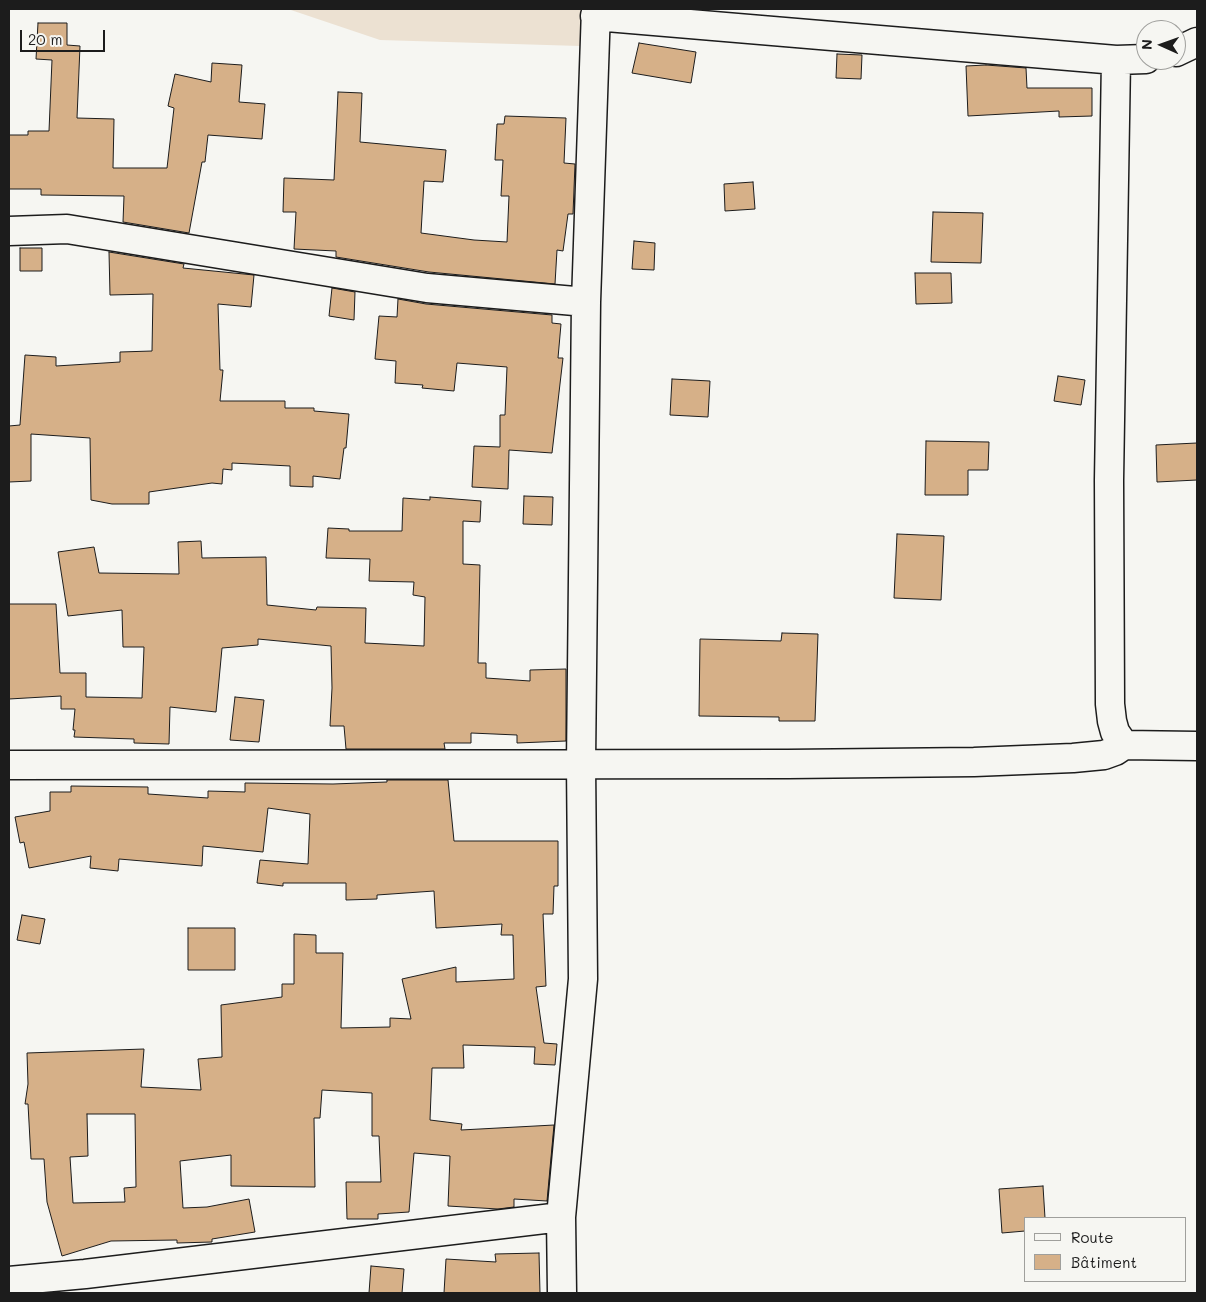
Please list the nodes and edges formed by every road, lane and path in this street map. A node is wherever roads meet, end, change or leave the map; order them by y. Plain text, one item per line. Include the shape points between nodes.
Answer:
1 (596, 12) edge
2 (1136, 59) edge
3 (1116, 60) junction
4 (9, 230) edge
5 (586, 302) junction
6 (1124, 745) junction
7 (1197, 746) edge
8 (581, 763) junction
9 (9, 765) edge
10 (561, 1217) junction
11 (9, 1281) edge
12 (562, 1293) edge

1 - 3 street
1 - 5 street
2 - 3 street
3 - 6 street via 1110,391 1110,704 1115,732
4 - 5 street via 67,229 427,288
5 - 8 street
6 - 7 street
6 - 8 street via 1104,754 1080,757 974,762
8 - 9 street
8 - 10 street via 584,978
10 - 11 street
10 - 12 street

